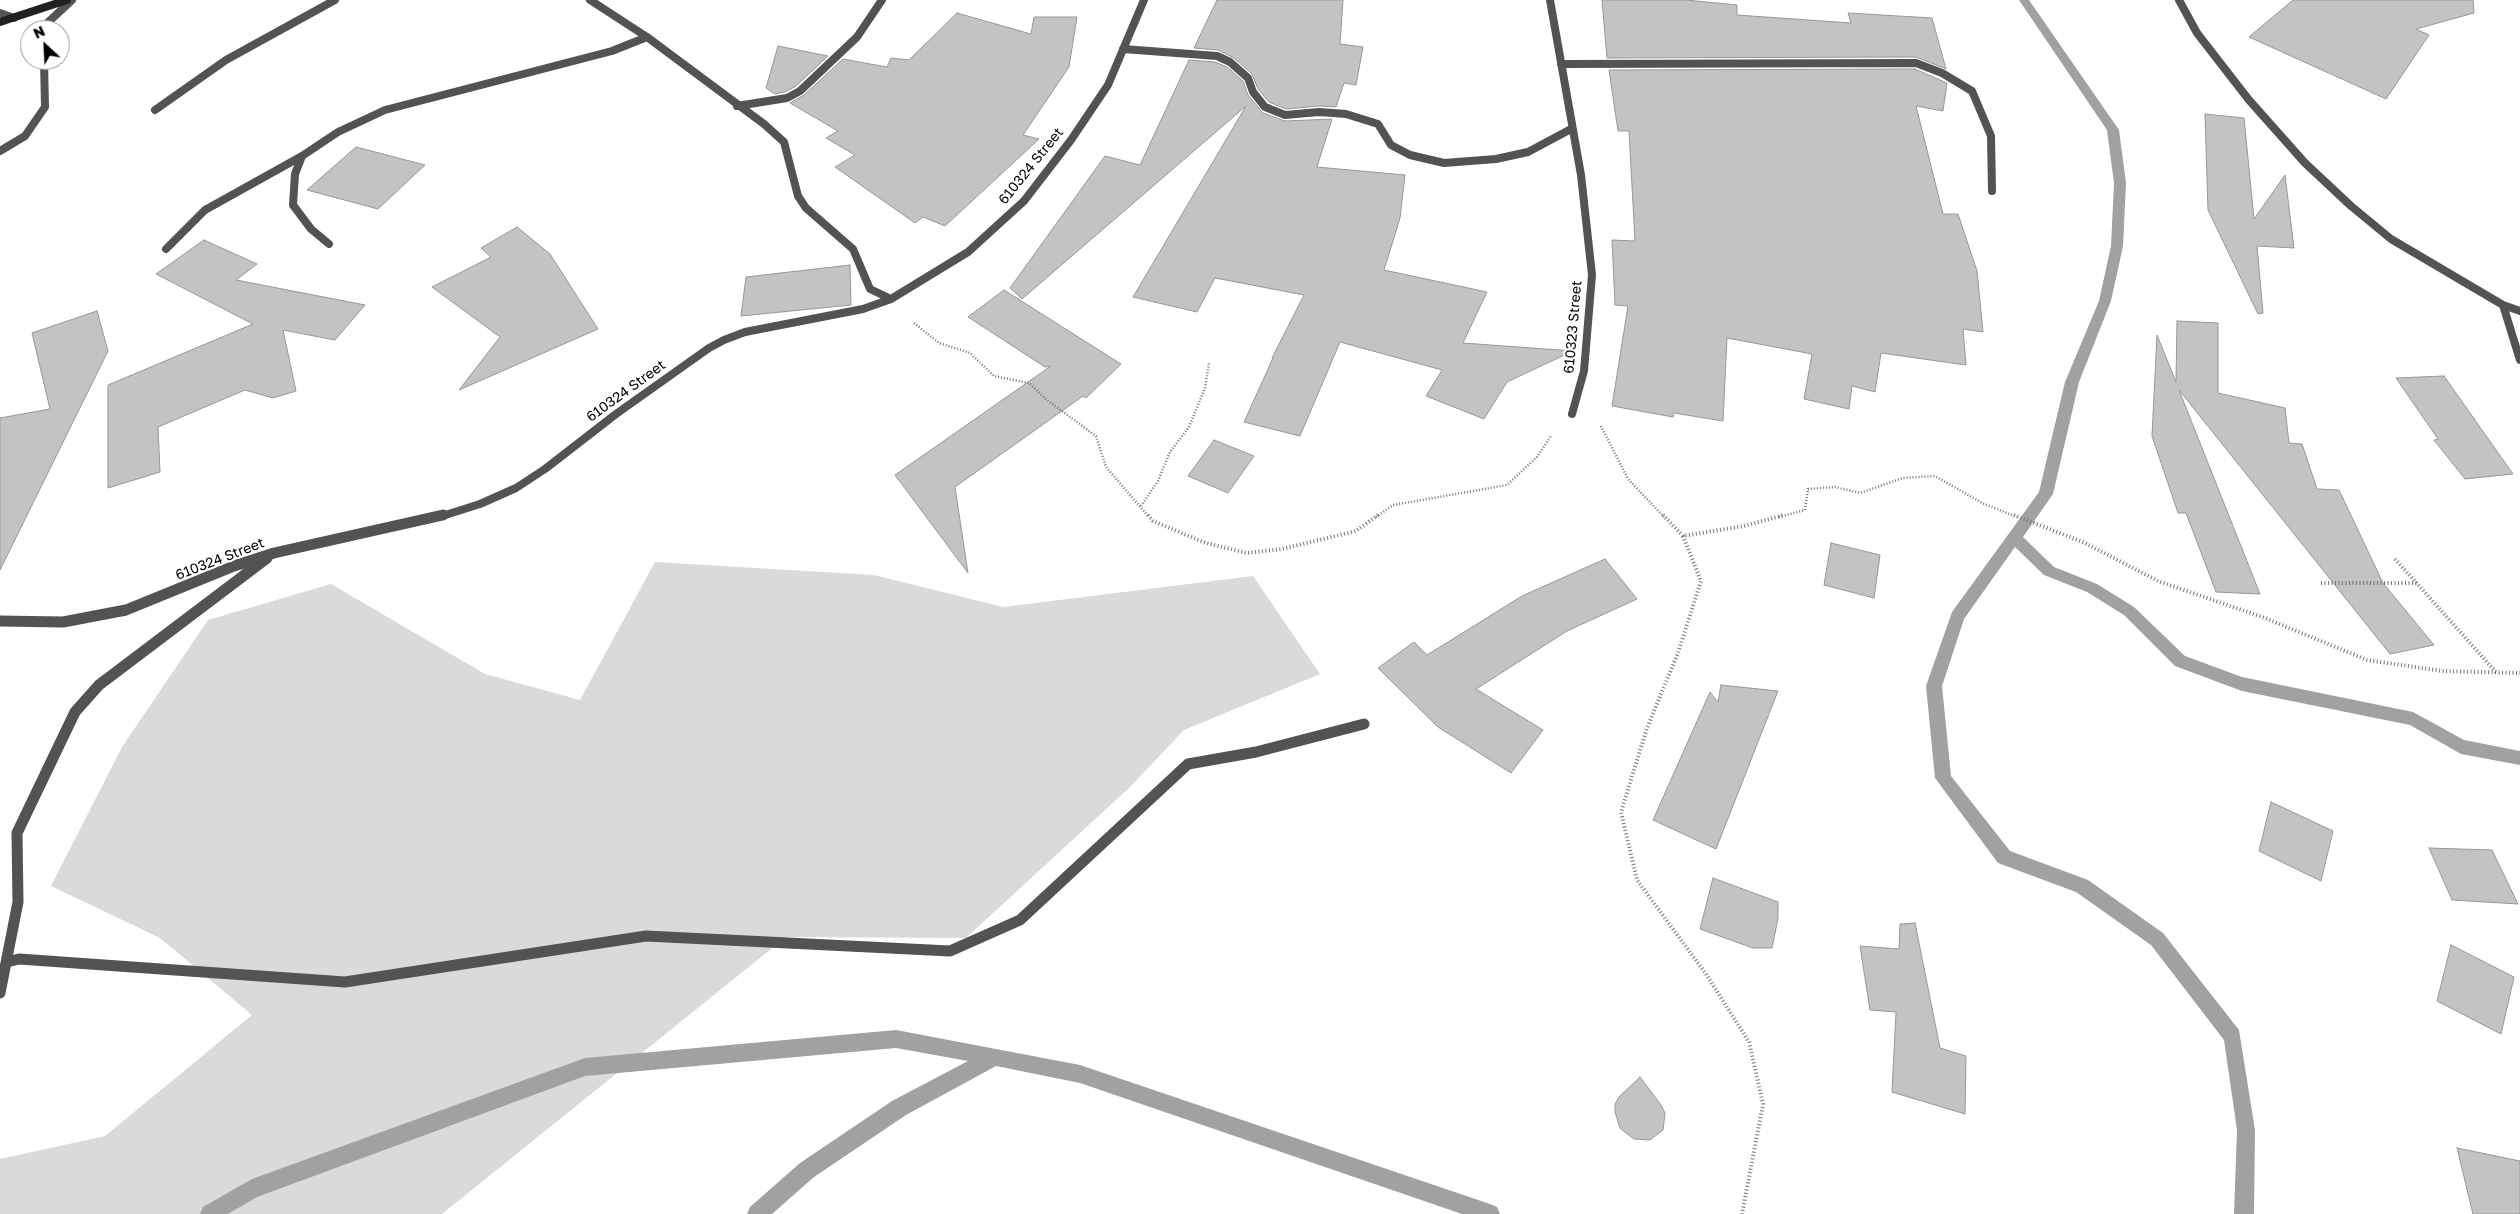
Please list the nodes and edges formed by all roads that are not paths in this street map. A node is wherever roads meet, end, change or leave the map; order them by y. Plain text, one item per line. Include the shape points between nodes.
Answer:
1 (67, 0) edge
2 (72, 0) edge
3 (335, 0) edge
4 (590, 0) edge
5 (882, 0) edge
6 (1144, 0) edge
7 (1550, 0) edge
8 (2179, 0) edge
9 (0, 13) edge
10 (14, 18) junction
11 (51, 20) edge
12 (0, 22) edge
13 (647, 37) junction
14 (1123, 49) junction
15 (1561, 64) junction
16 (44, 70) edge
17 (737, 106) junction
18 (155, 110) dead end
19 (1571, 129) junction
20 (0, 151) edge
21 (302, 156) junction
22 (1992, 191) dead end
23 (329, 244) dead end
24 (166, 250) dead end
25 (891, 299) junction
26 (2503, 305) junction
27 (2520, 311) edge
28 (2520, 360) edge
29 (1572, 414) road end
30 (274, 553) junction
31 (0, 621) edge
32 (1364, 724) dead end
33 (7, 962) junction
34 (0, 993) edge

1 - 10 street
2 - 11 street
3 - 18 street via 226,60
4 - 13 street
5 - 17 street via 857,37 800,91 771,101
6 - 14 street, 610324 Street
7 - 15 street, 610323 Street
8 - 26 street via 2217,61 2305,163 2391,239
9 - 10 street
10 - 12 street
13 - 17 street
13 - 21 street via 612,51 544,70 384,110 338,132
14 - 19 street via 1218,56 1248,78 1253,92 1265,107 1285,115 1346,114 1378,124 1391,145 1410,155 1444,163 1496,159 1528,152
14 - 25 street, 610324 Street via 1108,85 1024,201 968,252
15 - 19 street, 610323 Street
15 - 22 street via 1916,63 1942,73 1972,91 1991,136
16 - 20 street via 45,107 25,136
17 - 25 street via 784,142 802,202 854,249 870,289
19 - 29 street, 610323 Street via 1581,175 1592,275 1584,371
21 - 23 street via 295,174 293,205
21 - 24 street via 204,210
25 - 30 street, 610324 Street via 863,309 745,332 724,340 616,414 545,470 516,488 480,504 432,519
26 - 27 street
26 - 28 street
30 - 31 street, 610324 Street via 126,610 63,622
30 - 33 street via 100,685 74,712 17,833 18,902
32 - 33 street via 1256,752 1188,764 1020,920 950,951 646,936 344,982 19,959
33 - 34 street

